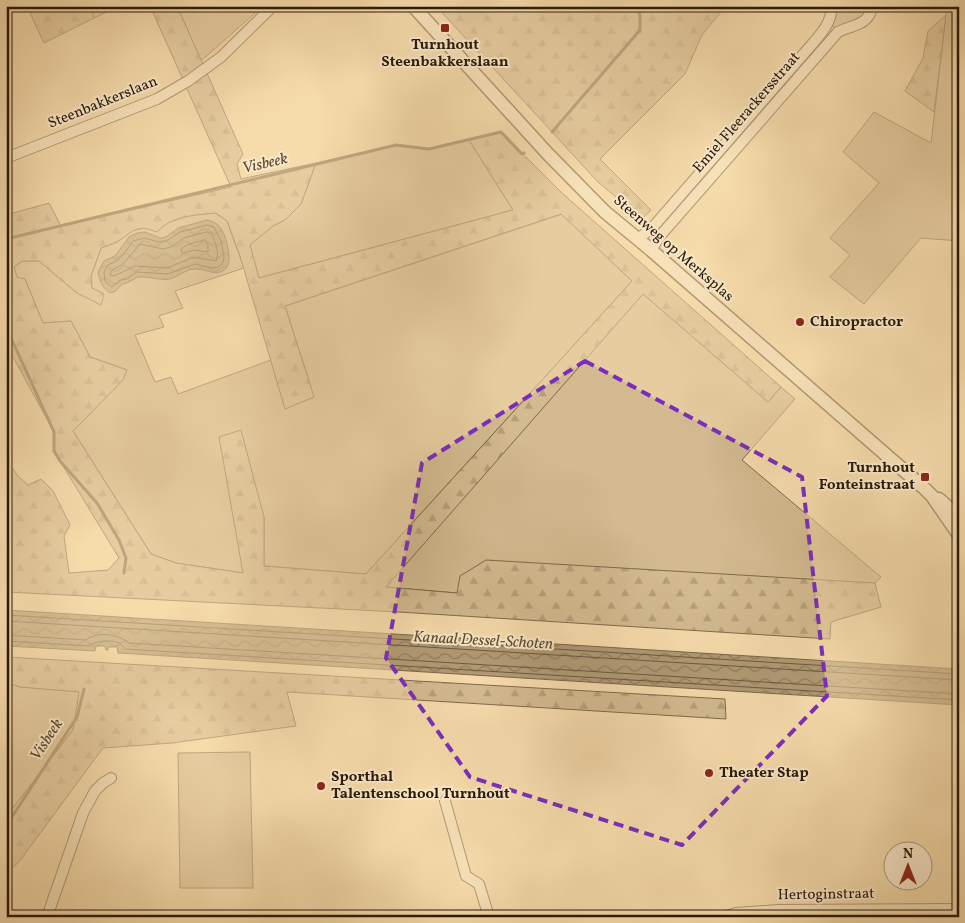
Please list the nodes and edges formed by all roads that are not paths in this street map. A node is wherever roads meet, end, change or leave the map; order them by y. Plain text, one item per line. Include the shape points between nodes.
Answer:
1 (273, 6) edge
2 (413, 6) edge
3 (832, 6) edge
4 (872, 6) edge
5 (6, 158) edge
6 (638, 239) junction
7 (651, 250) junction
8 (932, 496) junction
9 (959, 517) edge
10 (959, 535) edge
11 (111, 778) dead end
12 (445, 800) dead end
13 (959, 909) edge
14 (827, 913) edge
15 (736, 915) edge
16 (47, 917) edge
17 (488, 917) edge
18 (724, 917) edge

1 - 5 street, Steenbakkerslaan via 221,57 157,99
2 - 6 street, Steenweg op Merksplas via 547,153 605,212
3 - 6 street, Emiel Fleerackersstraat via 828,25 653,228
4 - 7 street, Emiel Fleerackersstraat via 867,20 838,32
6 - 7 street, Steenweg op Merksplas
7 - 8 street, Steenweg op Merksplas
8 - 9 street, Steenweg op Merksplas
8 - 10 street, Steenweg op Merksplas
11 - 16 street via 96,791 83,813
12 - 17 street via 466,876 479,884
13 - 14 street, Hertoginstraat
14 - 15 street, Hertoginstraat via 779,910
15 - 18 street, Hertoginstraat

